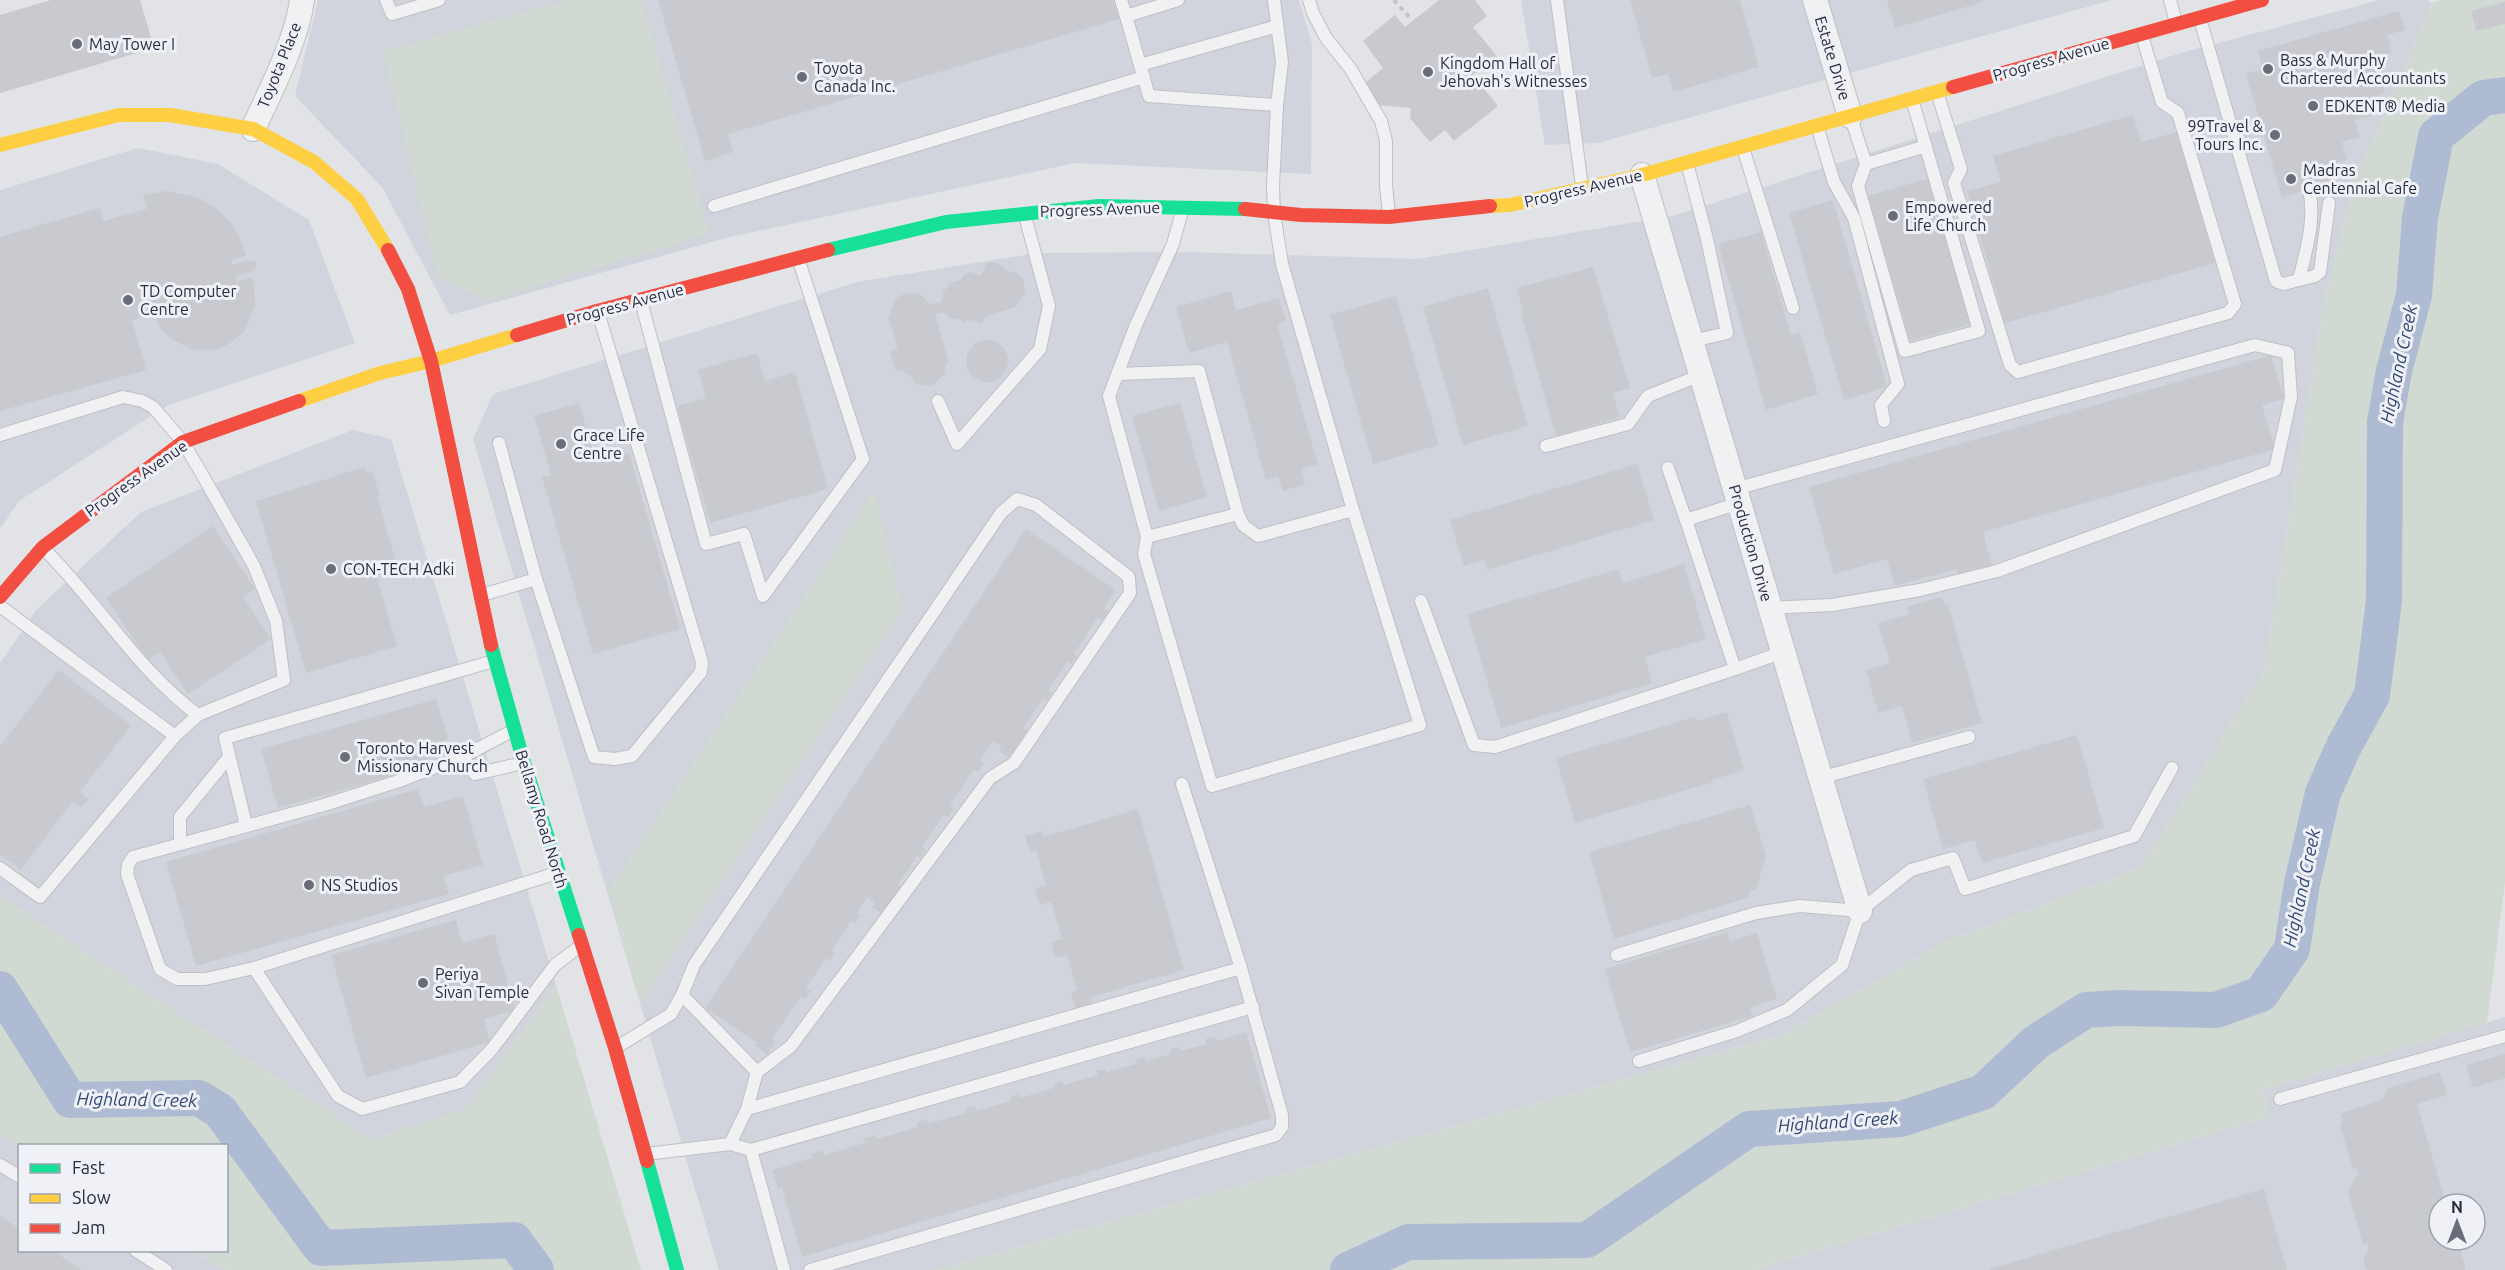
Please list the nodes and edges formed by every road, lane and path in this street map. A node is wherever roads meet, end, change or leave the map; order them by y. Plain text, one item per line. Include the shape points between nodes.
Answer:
1 (302, 0) edge
2 (386, 0) edge
3 (439, 0) edge
4 (1121, 0) edge
5 (1178, 0) edge
6 (1274, 0) edge
7 (1309, 0) edge
8 (1394, 0) edge
9 (1557, 0) edge
10 (1815, 0) edge
11 (2170, 0) edge
12 (2262, 0) edge
13 (1126, 16) junction
14 (1410, 18) dead end
15 (2199, 18) junction
16 (2176, 24) junction
17 (1277, 26) junction
18 (2142, 34) junction
19 (1142, 71) junction
20 (1937, 91) junction
21 (1912, 98) junction
22 (1277, 105) junction
23 (1850, 116) junction
24 (1817, 125) junction
25 (253, 129) junction
26 (0, 145) edge
27 (1743, 146) junction
28 (1926, 146) junction
29 (1687, 162) junction
30 (1866, 164) junction
31 (1642, 175) junction
32 (1582, 188) junction
33 (2309, 189) dead end
34 (2329, 203) dead end
35 (714, 206) dead end
36 (1183, 207) junction
37 (1024, 212) junction
38 (1274, 213) junction
39 (1389, 216) junction
40 (798, 257) junction
41 (2299, 280) junction
42 (641, 299) junction
43 (1793, 308) dead end
44 (597, 311) junction
45 (1692, 341) junction
46 (431, 361) junction
47 (1118, 374) junction
48 (1701, 375) junction
49 (938, 401) dead end
50 (1884, 421) dead end
51 (0, 435) edge
52 (183, 442) junction
53 (499, 443) dead end
54 (1546, 446) dead end
55 (1668, 468) dead end
56 (1737, 496) junction
57 (1353, 510) junction
58 (1238, 514) junction
59 (1686, 520) junction
60 (1147, 537) junction
61 (43, 547) junction
62 (536, 579) junction
63 (481, 595) junction
64 (1, 597) edge
65 (1421, 601) dead end
66 (1770, 608) junction
67 (1783, 652) junction
68 (495, 661) junction
69 (1735, 669) junction
70 (198, 715) junction
71 (514, 730) junction
72 (175, 736) junction
73 (1969, 737) dead end
74 (229, 757) junction
75 (462, 757) junction
76 (524, 763) junction
77 (2172, 768) dead end
78 (1820, 778) junction
79 (1182, 784) dead end
80 (246, 825) junction
81 (180, 843) junction
82 (0, 868) edge
83 (558, 873) junction
84 (1860, 911) junction
85 (582, 945) junction
86 (1617, 956) dead end
87 (254, 968) junction
88 (1241, 968) junction
89 (682, 996) junction
90 (1253, 1007) junction
91 (2505, 1036) edge
92 (615, 1048) junction
93 (1639, 1061) dead end
94 (757, 1072) junction
95 (2280, 1099) dead end
96 (747, 1108) junction
97 (730, 1144) junction
98 (751, 1150) junction
99 (644, 1154) junction
100 (0, 1165) edge
101 (18, 1176) edge
102 (137, 1252) edge
103 (166, 1270) edge
104 (677, 1270) edge
105 (784, 1270) edge
106 (810, 1270) edge

1 - 25 street, Toyota Place via 273,87
2 - 3 lane via 392,14
4 - 13 lane
5 - 13 lane
6 - 17 lane
7 - 39 lane via 1326,38 1350,68 1381,121 1386,141
8 - 14 path
9 - 32 lane
10 - 23 street, Estate Drive
11 - 16 lane
12 - 15 main road, Progress Avenue
13 - 19 lane
15 - 16 main road, Progress Avenue
15 - 41 lane via 2276,281 2283,284
16 - 18 main road, Progress Avenue
17 - 19 lane
17 - 22 lane via 1282,62
18 - 20 main road, Progress Avenue
18 - 20 lane via 2162,102 2178,113 2235,304 2228,313 2018,372 2010,365 1954,183 1961,169
19 - 22 lane via 1149,96
19 - 35 lane
20 - 21 main road, Progress Avenue
21 - 23 main road, Progress Avenue
21 - 28 lane
22 - 38 lane
23 - 24 main road, Progress Avenue
23 - 30 lane
24 - 27 main road, Progress Avenue
24 - 50 lane via 1834,182 1854,218 1898,384 1881,405
25 - 26 main road, Bellamy Road North via 170,115 118,115
25 - 46 main road, Bellamy Road North via 314,162 357,199 408,289
27 - 29 main road, Progress Avenue
27 - 43 lane
28 - 30 lane
28 - 30 lane via 1979,331 1905,351 1857,186
29 - 31 main road, Progress Avenue
29 - 45 lane via 1728,333
31 - 32 main road, Progress Avenue
31 - 45 street, Production Drive
32 - 39 main road, Progress Avenue via 1510,205
33 - 41 lane via 2311,224
34 - 41 lane via 2320,272
36 - 37 main road, Progress Avenue via 1099,206
36 - 38 main road, Progress Avenue
36 - 47 lane via 1173,244
37 - 40 main road, Progress Avenue via 946,222
37 - 49 lane via 1049,306 1040,349 957,444
38 - 39 main road, Progress Avenue
38 - 57 lane via 1282,264
40 - 42 main road, Progress Avenue
40 - 42 lane via 862,459 763,596 744,534 706,544
42 - 44 main road, Progress Avenue
44 - 46 main road, Progress Avenue
44 - 62 lane via 702,662 701,672 632,756 594,757
45 - 48 street, Production Drive
46 - 52 main road, Progress Avenue via 380,373
46 - 63 main road, Bellamy Road North
47 - 58 lane via 1199,370
47 - 60 lane via 1109,396
48 - 54 lane via 1648,396 1628,424
48 - 56 street, Production Drive
51 - 52 lane via 123,397 153,407
52 - 61 main road, Progress Avenue
52 - 70 lane via 254,566 276,621 284,680
53 - 62 lane
55 - 59 lane
56 - 59 lane
56 - 66 street, Production Drive
56 - 66 lane via 2254,345 2288,353 2291,397 2275,470 1997,571 1920,590 1832,605
57 - 58 lane via 1258,536 1243,525
57 - 60 lane via 1420,725 1212,786 1144,554
58 - 60 lane
59 - 69 lane
61 - 64 main road, Progress Avenue
61 - 70 lane via 69,573 140,663
62 - 63 lane
63 - 68 main road, Bellamy Road North
64 - 72 lane
65 - 69 lane via 1474,745 1495,747
66 - 67 street, Production Drive
67 - 69 lane
67 - 78 street, Production Drive
68 - 71 main road, Bellamy Road North
68 - 74 lane via 225,738
70 - 72 lane
71 - 75 lane
71 - 76 main road, Bellamy Road North
72 - 82 lane via 39,897
73 - 78 lane
74 - 80 lane
74 - 81 lane via 180,817
75 - 76 lane via 475,774
75 - 80 lane via 324,805
76 - 83 main road, Bellamy Road North
77 - 84 lane via 2134,836 1965,889 1953,858 1911,870
78 - 84 street, Production Drive
79 - 88 lane
80 - 81 lane
81 - 87 lane via 133,857 128,865 127,874 160,969 177,979 205,979
83 - 85 main road, Bellamy Road North
83 - 87 lane
84 - 86 lane via 1800,906 1756,913
84 - 93 lane via 1842,965 1787,1010 1737,1031
85 - 87 lane via 555,965 492,1049 460,1082 362,1109 338,1096
85 - 92 main road, Bellamy Road North
88 - 90 lane
88 - 96 lane
89 - 92 lane via 671,1014
89 - 94 lane
89 - 94 lane via 694,965 1001,513 1017,499 1036,505 1129,577 1130,593 1014,764 990,778 791,1046
90 - 98 lane
90 - 106 lane via 1282,1115 1282,1127 1276,1135
91 - 95 lane
92 - 99 main road, Bellamy Road North
94 - 96 lane
96 - 97 lane
97 - 98 lane
97 - 99 lane
98 - 105 lane
99 - 104 main road, Bellamy Road North
100 - 101 lane
102 - 103 lane

